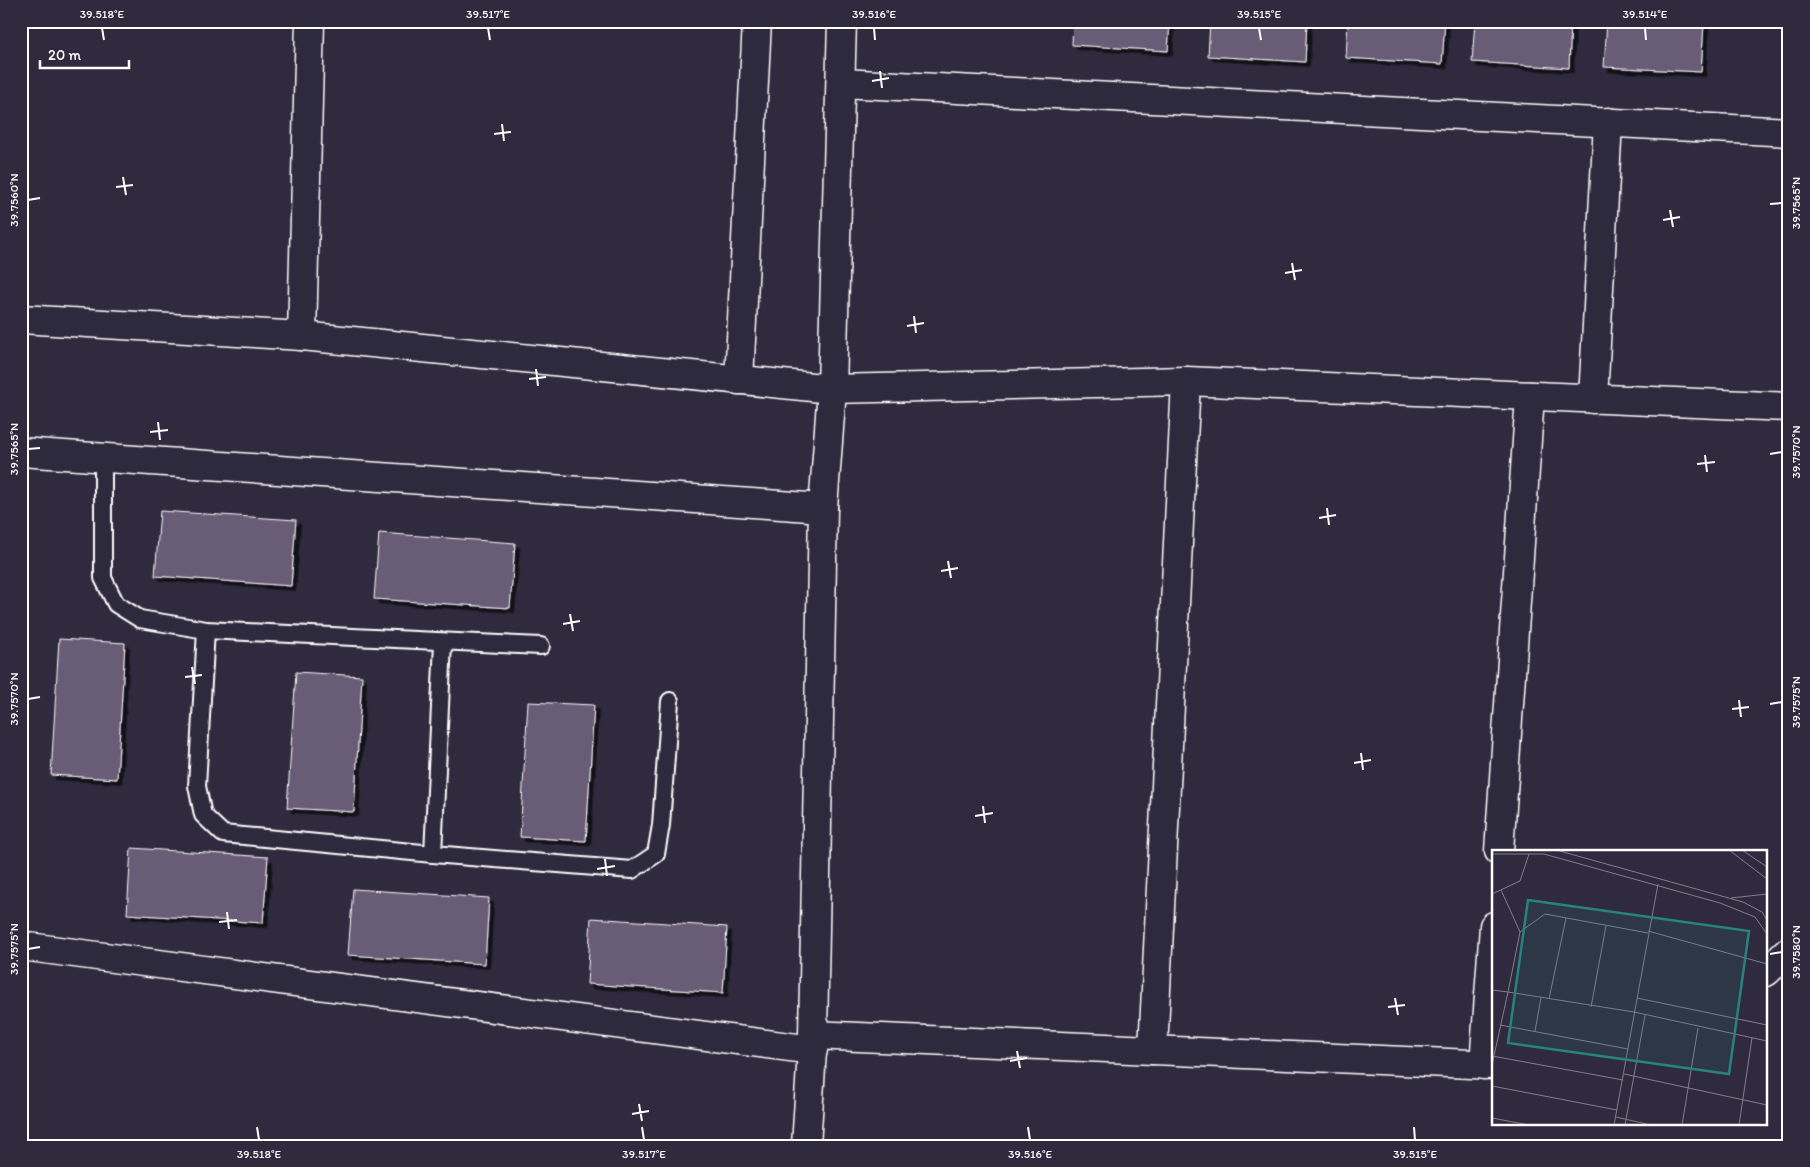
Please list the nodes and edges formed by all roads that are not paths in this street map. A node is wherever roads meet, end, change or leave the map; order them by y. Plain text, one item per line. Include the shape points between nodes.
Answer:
1 (310, 21) edge
2 (757, 21) edge
3 (842, 21) edge
4 (841, 83) junction
5 (1608, 122) junction
6 (1789, 132) edge
7 (21, 320) edge
8 (302, 336) junction
9 (739, 380) junction
10 (1186, 381) junction
11 (832, 389) junction
12 (1530, 396) junction
13 (1594, 399) junction
14 (1789, 407) edge
15 (21, 452) edge
16 (103, 457) junction
17 (823, 508) junction
18 (206, 630) junction
19 (443, 643) junction
20 (541, 646) dead end
21 (670, 701) dead end
22 (1499, 850) edge
23 (433, 854) junction
24 (21, 946) edge
25 (1789, 952) edge
26 (1768, 970) edge
27 (1492, 982) edge
28 (813, 1043) junction
29 (1152, 1050) junction
30 (1489, 1065) edge
31 (806, 1146) edge

1 - 8 street
2 - 9 street
3 - 4 street
4 - 5 street
4 - 11 street
5 - 6 street
5 - 13 street
7 - 8 street
8 - 9 street
9 - 11 street
10 - 11 street
10 - 12 street
10 - 29 street
11 - 17 street
12 - 13 street
12 - 22 street
13 - 14 street
15 - 16 street
16 - 17 street
16 - 18 lane via 103,578 116,604 140,619
17 - 28 street
18 - 19 lane
18 - 23 lane via 197,786 203,815 224,834
19 - 20 lane
19 - 23 lane
21 - 23 lane via 656,854 632,870
24 - 28 street
25 - 26 street
27 - 30 street
28 - 29 street
28 - 31 street
29 - 30 street

